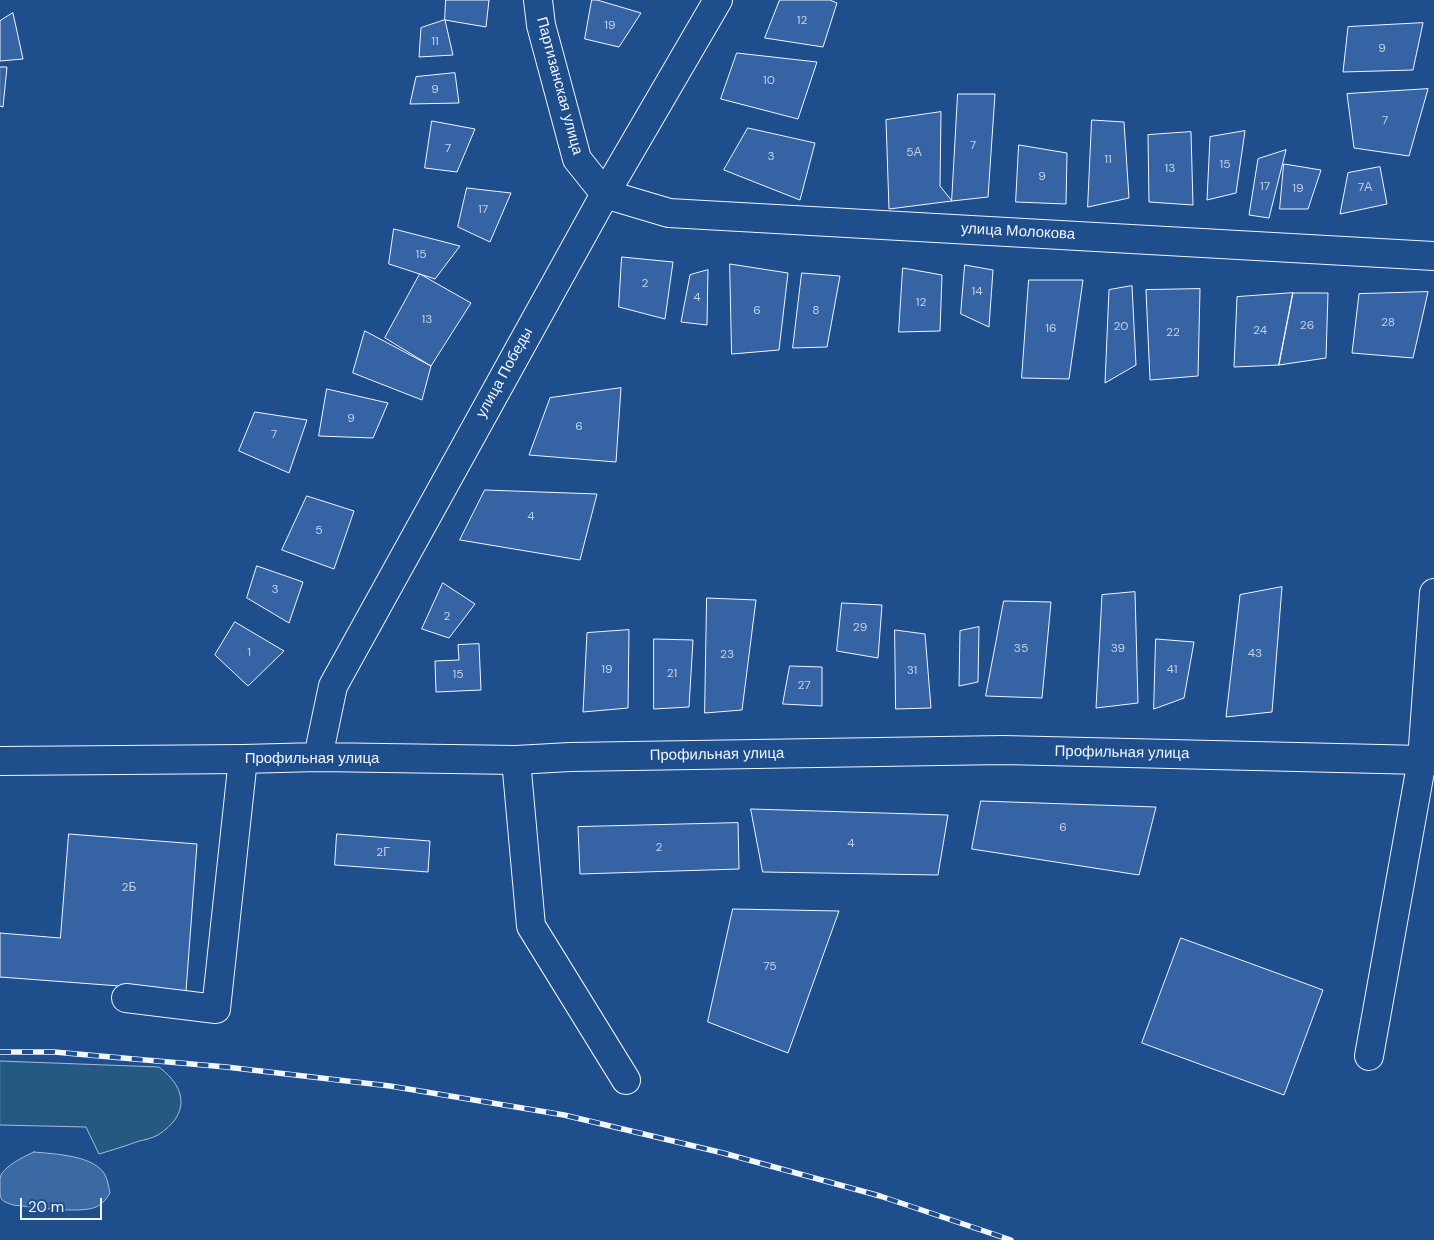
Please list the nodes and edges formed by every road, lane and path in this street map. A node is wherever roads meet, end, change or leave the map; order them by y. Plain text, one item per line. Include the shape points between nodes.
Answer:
1 (538, 0) edge
2 (718, 0) edge
3 (605, 194) junction
4 (1434, 256) edge
5 (1434, 593) edge
6 (318, 757) junction
7 (243, 759) junction
8 (516, 760) junction
9 (1428, 760) edge
10 (0, 761) edge
11 (126, 998) dead end
12 (1369, 1056) dead end
13 (626, 1080) dead end

1 - 3 main road, Партизанская улица via 541,24 577,159
2 - 3 main road, улица Победы
3 - 4 main road, улица Молокова via 669,213
3 - 6 main road, улица Победы via 333,686
5 - 9 main road
6 - 7 main road, Профильная улица
6 - 8 main road, Профильная улица
7 - 10 main road, Профильная улица
7 - 11 main road via 216,1008
8 - 9 main road, Профильная улица via 1003,750
8 - 13 main road via 531,926
9 - 12 main road

